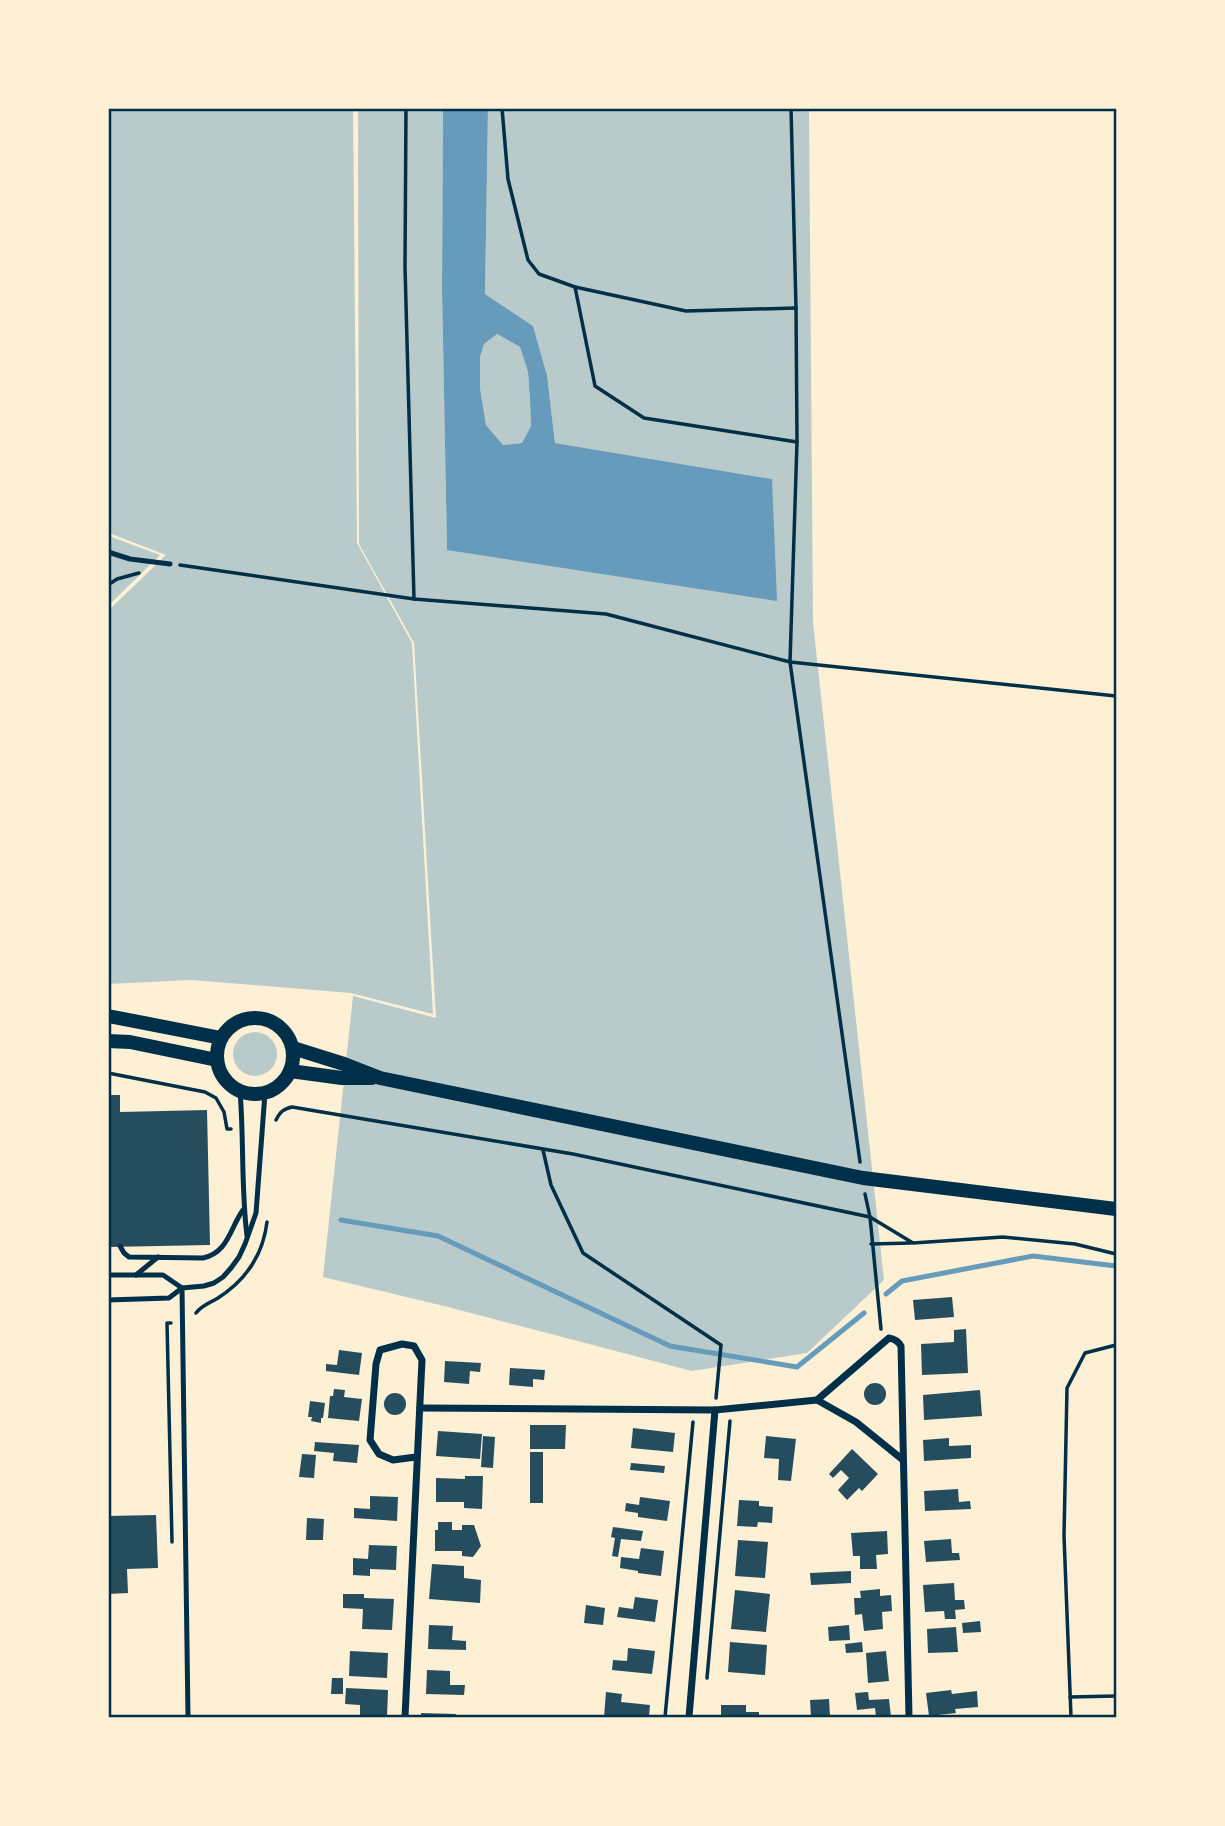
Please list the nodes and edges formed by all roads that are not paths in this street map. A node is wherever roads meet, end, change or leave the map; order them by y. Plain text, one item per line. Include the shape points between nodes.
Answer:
1 (108, 552) edge
2 (170, 564) road end
3 (108, 1016) edge
4 (221, 1038) junction
5 (108, 1041) edge
6 (293, 1048) junction
7 (217, 1060) junction
8 (290, 1071) junction
9 (380, 1079) junction
10 (240, 1091) junction
11 (265, 1093) junction
12 (1116, 1209) edge
13 (243, 1210) junction
14 (247, 1239) junction
15 (120, 1246) dead end
16 (158, 1257) junction
17 (108, 1275) edge
18 (136, 1275) junction
19 (182, 1288) junction
20 (108, 1300) edge
21 (817, 1400) junction
22 (420, 1408) junction
23 (715, 1410) junction
24 (416, 1457) junction
25 (904, 1460) junction
26 (188, 1717) edge
27 (405, 1717) edge
28 (689, 1717) edge
29 (909, 1717) edge

1 - 2 lane
3 - 4 main road
4 - 6 main road via 238,1021 261,1018 282,1028
4 - 7 main road
5 - 7 main road
6 - 8 main road
6 - 9 main road
7 - 10 main road via 229,1084
8 - 9 main road
8 - 11 main road via 284,1081
9 - 12 main road via 863,1178
10 - 11 main road
10 - 13 lane
11 - 14 lane via 256,1213
13 - 14 lane
13 - 16 lane via 224,1246 209,1257
14 - 19 lane via 223,1277 204,1286
15 - 16 lane via 129,1257
16 - 18 lane
17 - 18 lane
18 - 19 lane via 163,1275
19 - 20 lane via 169,1298
19 - 26 lane
21 - 23 street
21 - 25 street via 856,1422
21 - 25 street via 881,1344 895,1339 901,1346
22 - 23 street
22 - 24 street
22 - 24 street via 422,1360 414,1346 380,1350 370,1440 379,1454 393,1460
23 - 28 street
24 - 27 street
25 - 29 street

